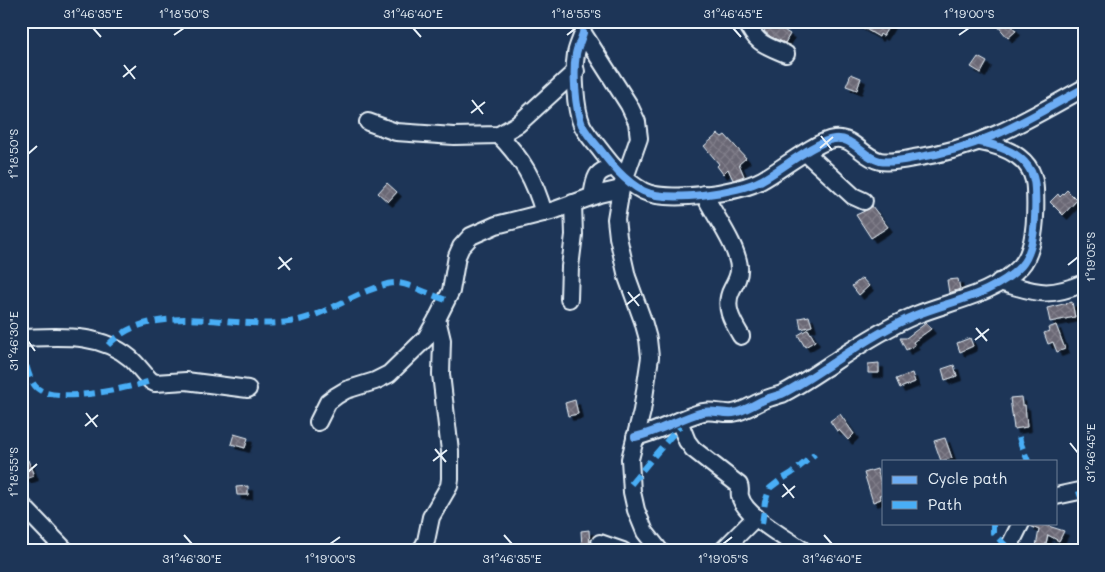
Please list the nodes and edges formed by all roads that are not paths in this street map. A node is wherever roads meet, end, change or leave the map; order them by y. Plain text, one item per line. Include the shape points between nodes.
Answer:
1 (746, 21) edge
2 (582, 27) edge
3 (786, 54) dead end
4 (576, 71) junction
5 (1084, 88) edge
6 (368, 122) dead end
7 (499, 135) junction
8 (980, 142) junction
9 (806, 153) junction
10 (620, 178) junction
11 (704, 194) junction
12 (592, 196) junction
13 (864, 201) dead end
14 (573, 204) junction
15 (544, 213) junction
16 (999, 282) junction
17 (1084, 284) edge
18 (569, 299) dead end
19 (437, 318) junction
20 (741, 336) dead end
21 (21, 338) edge
22 (248, 389) dead end
23 (678, 421) junction
24 (318, 422) dead end
25 (635, 437) junction
26 (1084, 490) edge
27 (1058, 496) edge
28 (21, 504) edge
29 (756, 517) junction
30 (1021, 524) edge
31 (600, 543) dead end
32 (66, 551) edge
33 (419, 551) edge
34 (624, 551) edge
35 (660, 551) edge
36 (722, 551) edge
37 (804, 551) edge
38 (1007, 551) edge

1 - 3 street via 756,38
2 - 4 street
2 - 10 street via 637,122 639,138
4 - 7 street via 518,124
4 - 10 street via 576,99 583,127
5 - 8 street via 1030,119
6 - 7 street via 396,132
7 - 15 street via 526,166
8 - 9 street via 941,154 894,161 880,161 841,139 832,139
8 - 16 street via 1012,152 1031,171 1035,184 1035,223 1030,246 1022,264
9 - 11 street via 760,181
9 - 13 street via 853,196
10 - 11 street via 647,193
10 - 12 street
10 - 12 street via 602,170 596,176
10 - 25 street via 616,212 618,236 630,285 644,321 650,357
11 - 20 street via 736,254 738,278 728,303
12 - 14 street
14 - 15 street
14 - 18 street
15 - 19 street via 496,225 471,236 457,256 451,291
16 - 17 street via 1048,294
16 - 23 street via 978,293 915,315 782,394 744,410 704,412
19 - 24 street via 422,342 389,374 336,396 328,402
19 - 33 street via 442,340 441,374 450,479
21 - 22 street via 78,337 108,345 132,360 155,383 186,381
23 - 25 street
23 - 29 street via 693,449 739,484 740,496
25 - 35 street via 630,459 632,492 645,532
26 - 27 street
28 - 32 street
29 - 36 street
29 - 37 street
30 - 38 street
31 - 34 street

